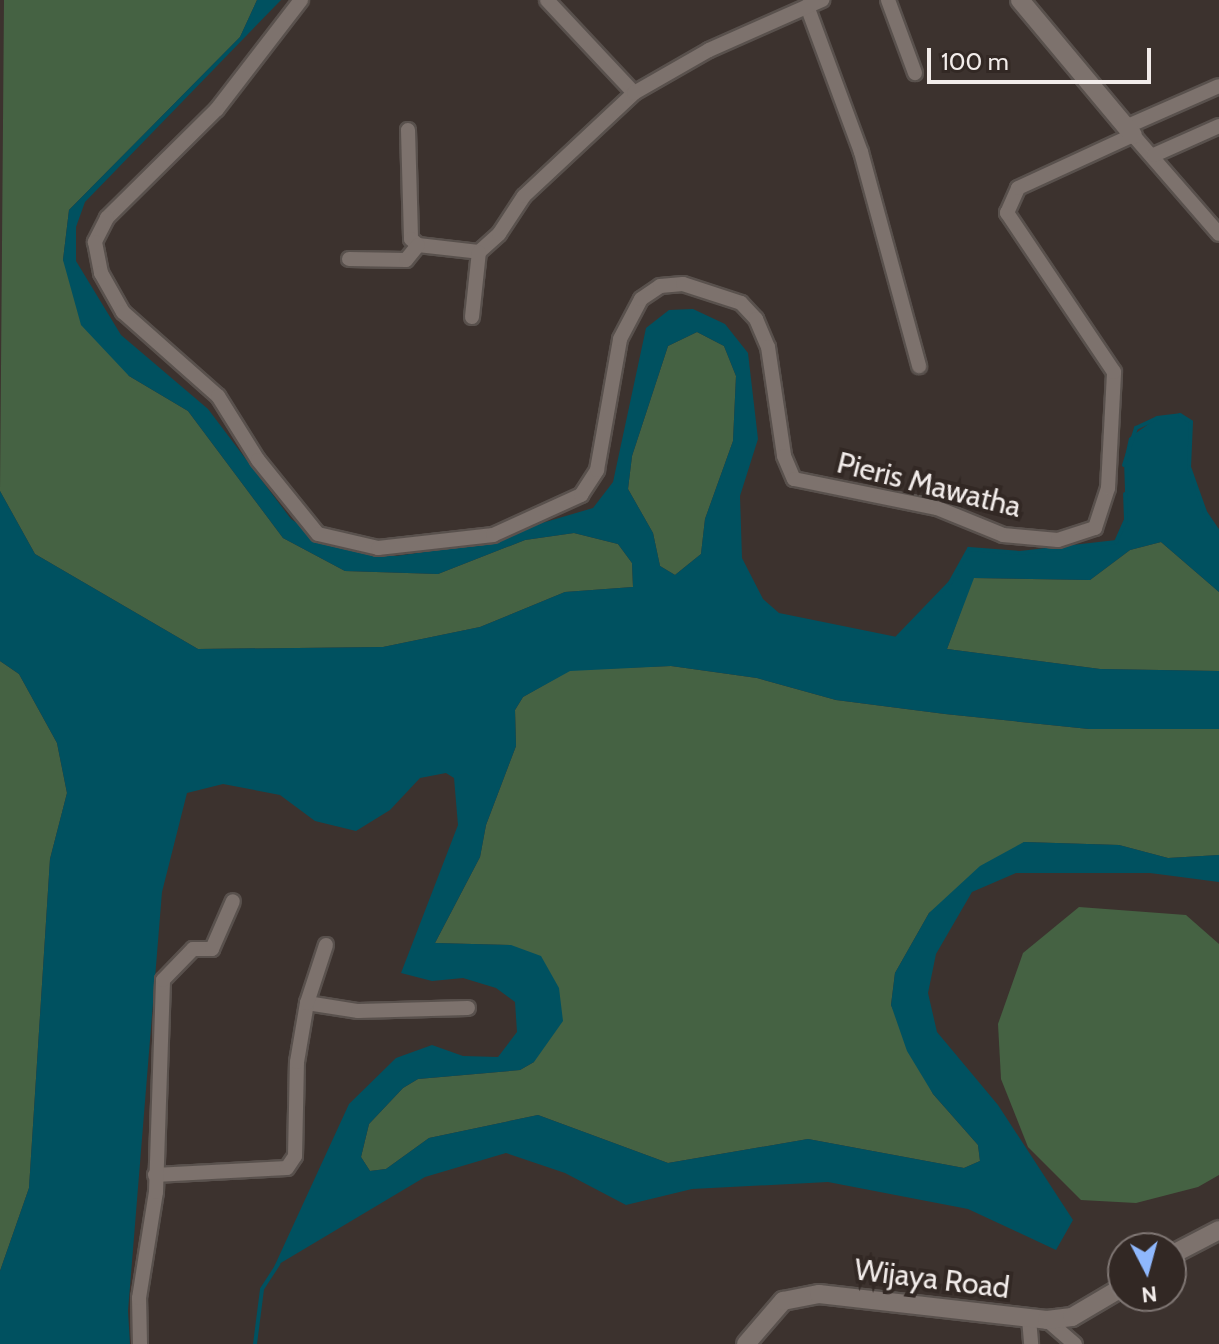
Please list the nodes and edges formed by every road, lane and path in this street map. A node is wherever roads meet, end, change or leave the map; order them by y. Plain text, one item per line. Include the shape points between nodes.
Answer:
1 (301, 0) edge
2 (547, 0) edge
3 (822, 0) edge
4 (888, 0) edge
5 (1020, 0) edge
6 (807, 6) junction
7 (915, 73) dead end
8 (1219, 86) edge
9 (634, 93) junction
10 (1219, 126) edge
11 (408, 130) dead end
12 (1130, 131) junction
13 (1154, 155) junction
14 (1219, 234) edge
15 (418, 245) junction
16 (479, 252) junction
17 (349, 259) dead end
18 (472, 317) dead end
19 (919, 366) dead end
20 (233, 901) dead end
21 (326, 945) dead end
22 (307, 1003) junction
23 (468, 1008) dead end
24 (155, 1175) junction
25 (1219, 1230) edge
26 (1187, 1247) edge
27 (1107, 1296) edge
28 (1038, 1320) junction
29 (140, 1344) edge
30 (746, 1344) edge
31 (1031, 1344) edge
32 (1075, 1344) edge

1 - 12 street, Pieris Mawatha via 217,109 96,230 97,259 123,312 218,396 258,460 318,534 378,548 493,535 581,495 597,470 620,339 641,299 660,286 683,284 741,303 756,319 768,347 784,456 794,479 937,508 1003,535 1058,540 1095,528 1108,488 1114,372 1007,213 1018,188
2 - 9 street
3 - 6 street
4 - 7 street
5 - 12 street
6 - 9 street via 709,50
6 - 19 street via 861,152
8 - 12 street, Pieris Mawatha
9 - 16 street via 524,196 499,234
10 - 13 street
11 - 15 street via 411,239
12 - 13 street
13 - 14 street
15 - 16 street
15 - 17 street via 400,261
16 - 18 street
20 - 24 street via 212,949 193,949 163,980
21 - 22 street
22 - 23 street via 358,1011
22 - 24 street via 297,1062 295,1156 287,1168
24 - 29 street via 139,1298
25 - 26 street
27 - 28 street, Wijaya Road via 1072,1317
28 - 30 street, Wijaya Road via 819,1294 783,1301
28 - 31 street
28 - 32 street

